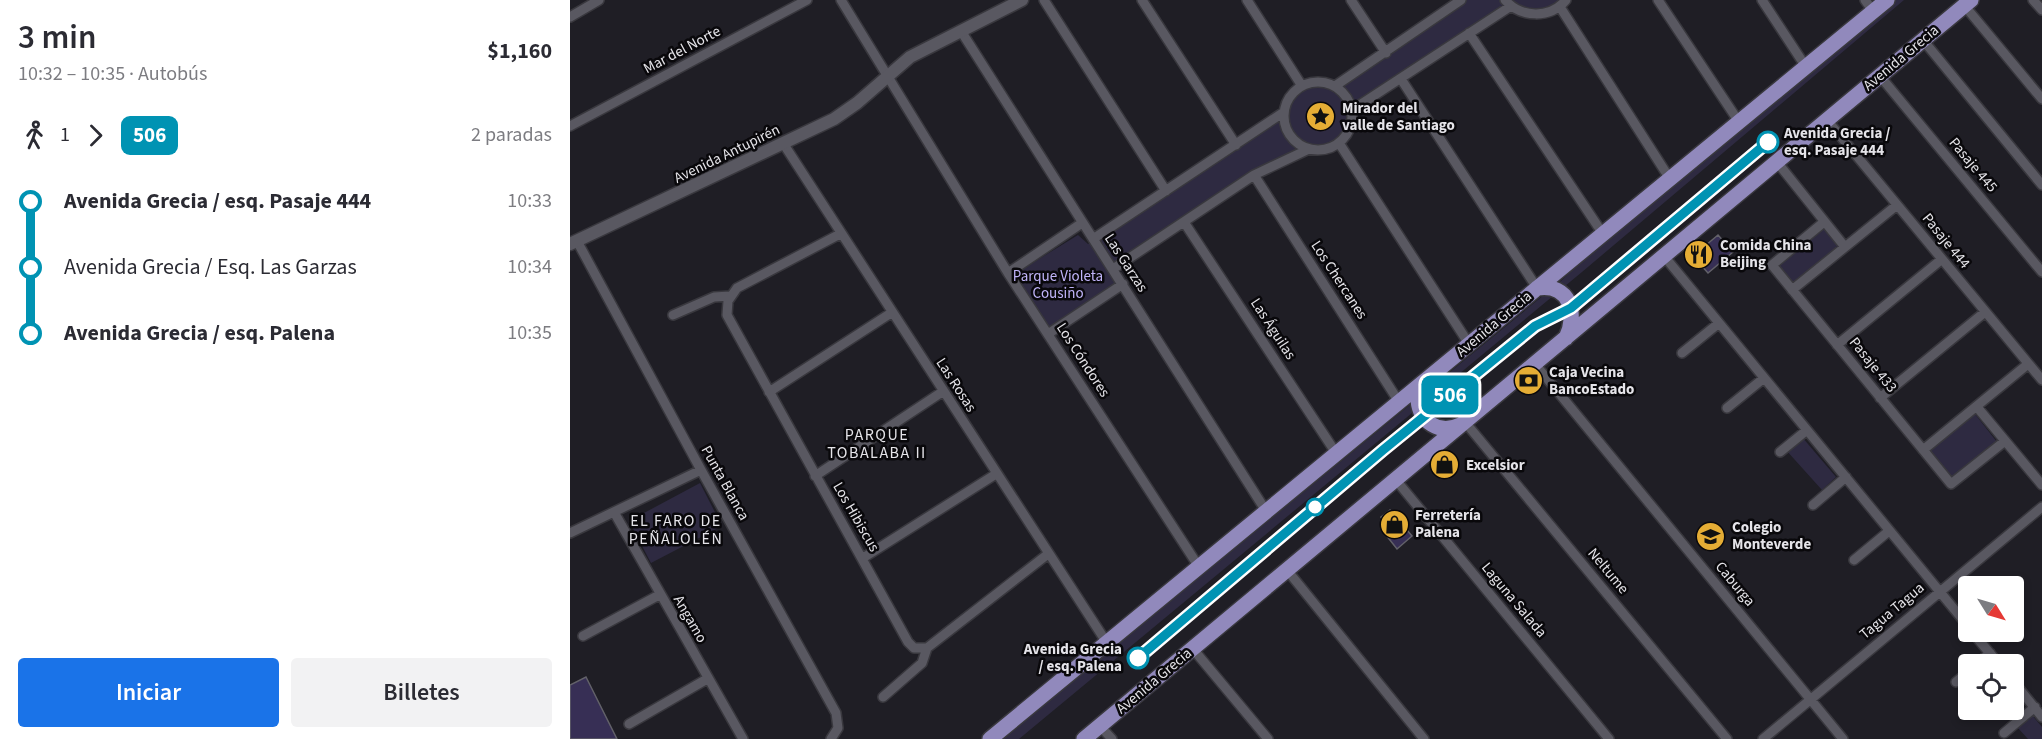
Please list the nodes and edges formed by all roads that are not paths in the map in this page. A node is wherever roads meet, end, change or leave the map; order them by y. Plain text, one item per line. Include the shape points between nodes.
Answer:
1 (599, 0) edge
2 (807, 0) edge
3 (842, 0) edge
4 (1022, 0) edge
5 (1044, 0) edge
6 (1142, 0) edge
7 (1247, 0) edge
8 (1351, 0) edge
9 (1658, 0) edge
10 (1762, 0) edge
11 (1887, 0) edge
12 (2033, 0) edge
13 (1455, 2) edge
14 (1508, 3) edge
15 (1967, 3) edge
16 (1563, 4) edge
17 (1869, 6) edge
18 (2042, 10) edge
19 (570, 16) edge
20 (961, 31) junction
21 (1469, 33) junction
22 (1923, 40) junction
23 (1386, 53) junction
24 (1806, 67) junction
25 (887, 76) junction
26 (1880, 76) junction
27 (1401, 79) junction
28 (1302, 86) junction
29 (1335, 86) junction
30 (2042, 99) edge
31 (1352, 110) junction
32 (1284, 112) junction
33 (1827, 120) junction
34 (1739, 122) junction
35 (570, 126) edge
36 (783, 143) junction
37 (1339, 143) junction
38 (1236, 145) junction
39 (1309, 149) junction
40 (1777, 162) junction
41 (1254, 175) junction
42 (1670, 178) junction
43 (2042, 185) edge
44 (1166, 191) junction
45 (1897, 205) junction
46 (1184, 222) junction
47 (1824, 222) junction
48 (1082, 223) junction
49 (840, 234) junction
50 (1603, 234) junction
51 (1093, 238) junction
52 (574, 243) edge
53 (1845, 247) junction
54 (1664, 256) junction
55 (1942, 259) junction
56 (1113, 269) junction
57 (2042, 272) edge
58 (1008, 273) junction
59 (1123, 284) junction
60 (1537, 288) junction
61 (1792, 290) junction
62 (730, 296) junction
63 (1985, 312) junction
64 (891, 313) junction
65 (673, 315) dead end
66 (1719, 323) junction
67 (1048, 334) junction
68 (1566, 338) junction
69 (1469, 344) junction
70 (1837, 345) junction
71 (1682, 353) dead end
72 (1535, 364) junction
73 (2028, 364) junction
74 (1432, 375) junction
75 (1764, 378) junction
76 (2042, 381) edge
77 (769, 392) junction
78 (942, 392) junction
79 (1880, 398) junction
80 (1399, 402) junction
81 (1977, 407) junction
82 (1727, 408) dead end
83 (1465, 422) junction
84 (1807, 430) junction
85 (2005, 441) junction
86 (1923, 450) junction
87 (1780, 452) dead end
88 (1336, 453) junction
89 (700, 470) junction
90 (996, 474) junction
91 (815, 476) junction
92 (1846, 477) junction
93 (1396, 480) junction
94 (2042, 485) edge
95 (1813, 505) dead end
96 (2042, 507) edge
97 (1266, 511) junction
98 (614, 512) junction
99 (1890, 531) junction
100 (570, 533) edge
101 (1048, 554) junction
102 (862, 558) junction
103 (1854, 560) dead end
104 (1199, 567) junction
105 (1287, 570) junction
106 (1939, 591) junction
107 (659, 595) junction
108 (1958, 614) edge
109 (583, 636) dead end
110 (1981, 642) edge
111 (1107, 643) junction
112 (927, 648) junction
113 (1193, 649) junction
114 (1990, 653) edge
115 (707, 679) junction
116 (2024, 694) edge
117 (883, 697) dead end
118 (1811, 699) junction
119 (2035, 707) junction
120 (2042, 717) edge
121 (628, 724) dead end
122 (1100, 726) junction
123 (2004, 732) dead end
124 (743, 739) edge
125 (831, 739) edge
126 (990, 739) edge
127 (1084, 739) edge
128 (1112, 739) edge
129 (1268, 739) edge
130 (1424, 739) edge
131 (1609, 739) edge
132 (1727, 739) edge
133 (1763, 739) edge
134 (1844, 739) edge

1 - 19 street
2 - 35 street, Mar del Norte
3 - 25 street, Los Cóndores
4 - 20 street, Avenida Antupirén
5 - 44 street
6 - 38 street
7 - 28 street
8 - 23 street
9 - 34 street
10 - 24 street
11 - 17 main road, Avenida Grecia
12 - 18 street
13 - 23 street
14 - 16 street via 1527,14 1544,14
14 - 21 street
15 - 22 main road, Avenida Grecia
15 - 30 street
16 - 42 street
17 - 24 main road, Avenida Grecia
20 - 25 street, Avenida Antupirén via 910,57
20 - 48 street, Las Garzas
21 - 27 street
21 - 50 street
22 - 26 main road, Avenida Grecia
22 - 43 street
23 - 29 street
24 - 34 main road, Avenida Grecia
25 - 36 street, Avenida Antupirén via 846,111
25 - 58 street, Los Cóndores
26 - 33 main road, Avenida Grecia
26 - 57 street, Pasaje 445
27 - 31 street
27 - 60 street
28 - 29 street via 1313,82
28 - 32 street via 1293,92
29 - 31 street via 1349,100
31 - 37 street via 1350,129
32 - 38 street
32 - 39 street via 1287,131 1300,146
33 - 40 main road, Avenida Grecia
33 - 45 street, Pasaje 444
34 - 42 main road, Avenida Grecia
36 - 49 street, Las Rosas
36 - 52 street, Avenida Antupirén
37 - 39 street via 1319,151
37 - 69 street
38 - 44 street
39 - 41 street
40 - 47 street
40 - 54 main road, Avenida Grecia
41 - 46 street
41 - 80 street, Los Chercanes
42 - 50 main road, Avenida Grecia
44 - 51 street
45 - 53 street
45 - 55 street, Pasaje 444
46 - 56 street
46 - 88 street, Las Águilas
47 - 53 street
47 - 61 street, Pasaje 433 via 1772,265
48 - 51 street, Las Garzas
48 - 58 street
49 - 62 street via 742,284
49 - 64 street, Las Rosas
50 - 60 main road, Avenida Grecia
51 - 56 street, Las Garzas
52 - 89 street, Punta Blanca
53 - 61 street
54 - 66 street
54 - 68 main road, Avenida Grecia
55 - 63 street, Pasaje 444
55 - 70 street
56 - 59 street, Las Garzas
58 - 67 street, Los Cóndores
59 - 67 street
59 - 97 street, Las Garzas
60 - 68 main road via 1557,291 1569,303 1572,320
60 - 69 main road, Avenida Grecia
61 - 70 street, Pasaje 433
62 - 65 street via 714,297
62 - 77 street, Los Hibiscus via 727,310 731,325
63 - 73 street, Pasaje 444
63 - 79 street
64 - 77 street
64 - 78 street, Las Rosas
66 - 71 street
66 - 75 street
67 - 104 street, Los Cóndores
68 - 72 main road, Avenida Grecia
69 - 74 main road, Avenida Grecia
70 - 79 street, Pasaje 433
72 - 83 main road, Avenida Grecia
72 - 118 street, Caburga
73 - 76 street, Pasaje 444
73 - 81 street
74 - 80 main road, Avenida Grecia
74 - 83 main road via 1419,393 1418,408 1423,417 1445,429
75 - 82 street
75 - 84 street
77 - 91 street, Los Hibiscus
78 - 90 street, Las Rosas
78 - 91 street
79 - 86 street, Pasaje 433
80 - 88 main road, Avenida Grecia
81 - 85 street
81 - 86 street
83 - 93 main road, Avenida Grecia
83 - 132 street, Neltume
84 - 87 street
84 - 92 street
85 - 86 street, Pasaje 433 via 1951,484
85 - 94 street
88 - 97 main road, Avenida Grecia
89 - 98 street
89 - 125 street, Punta Blanca via 836,713 838,728
90 - 101 street, Las Rosas
90 - 102 street
91 - 102 street, Los Hibiscus
92 - 95 street
92 - 99 street
93 - 105 main road, Avenida Grecia
93 - 131 street, Laguna Salada
96 - 106 street, Tagua Tagua
97 - 104 main road, Avenida Grecia
98 - 100 street
98 - 107 street, Angamo
99 - 103 street
99 - 106 street
101 - 111 street, Las Rosas
101 - 112 street
102 - 112 street, Los Hibiscus via 908,642 918,649
104 - 111 main road, Avenida Grecia
105 - 113 main road, Avenida Grecia
105 - 130 street
106 - 108 street
106 - 118 street, Tagua Tagua
107 - 109 street
107 - 115 street, Angamo
110 - 114 street
111 - 126 main road, Avenida Grecia
112 - 117 street via 922,663
113 - 122 main road, Avenida Grecia
113 - 129 street
115 - 121 street
115 - 124 street, Angamo
116 - 119 street
118 - 133 street, Tagua Tagua
118 - 134 street, Caburga
119 - 120 street
119 - 123 street
122 - 127 main road, Avenida Grecia
122 - 128 street

